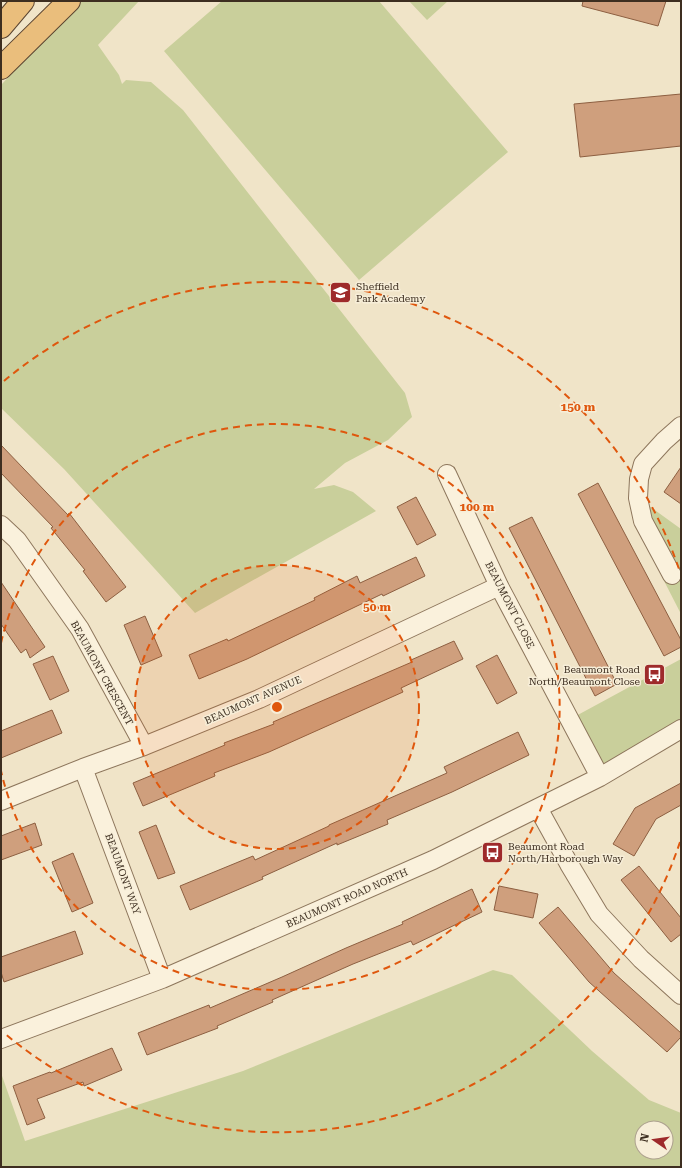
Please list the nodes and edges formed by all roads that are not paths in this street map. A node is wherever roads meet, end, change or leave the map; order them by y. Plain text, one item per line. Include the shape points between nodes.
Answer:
1 (23, 1) edge
2 (68, 1) edge
3 (1, 27) edge
4 (1, 68) edge
5 (681, 426) edge
6 (447, 474) dead end
7 (1, 525) edge
8 (672, 575) dead end
9 (499, 586) junction
10 (681, 730) edge
11 (144, 746) junction
12 (83, 768) junction
13 (600, 777) junction
14 (1, 801) edge
15 (538, 808) junction
16 (162, 979) junction
17 (681, 995) edge
18 (1, 1038) edge

1 - 3 highway
2 - 4 highway
5 - 8 street via 643,464 639,479 638,498 643,521
6 - 9 street, BEAUMONT CLOSE
7 - 11 street, BEAUMONT CRESCENT via 17,540 80,630
9 - 11 street, BEAUMONT AVENUE via 259,699
9 - 13 street, BEAUMONT CLOSE
10 - 13 street, BEAUMONT ROAD NORTH
11 - 12 street, BEAUMONT AVENUE
12 - 14 street, BEAUMONT AVENUE
12 - 16 street, BEAUMONT WAY
13 - 15 street, BEAUMONT ROAD NORTH
15 - 16 street, BEAUMONT ROAD NORTH via 433,860
15 - 17 street via 599,914 641,959
16 - 18 street, BEAUMONT ROAD NORTH

